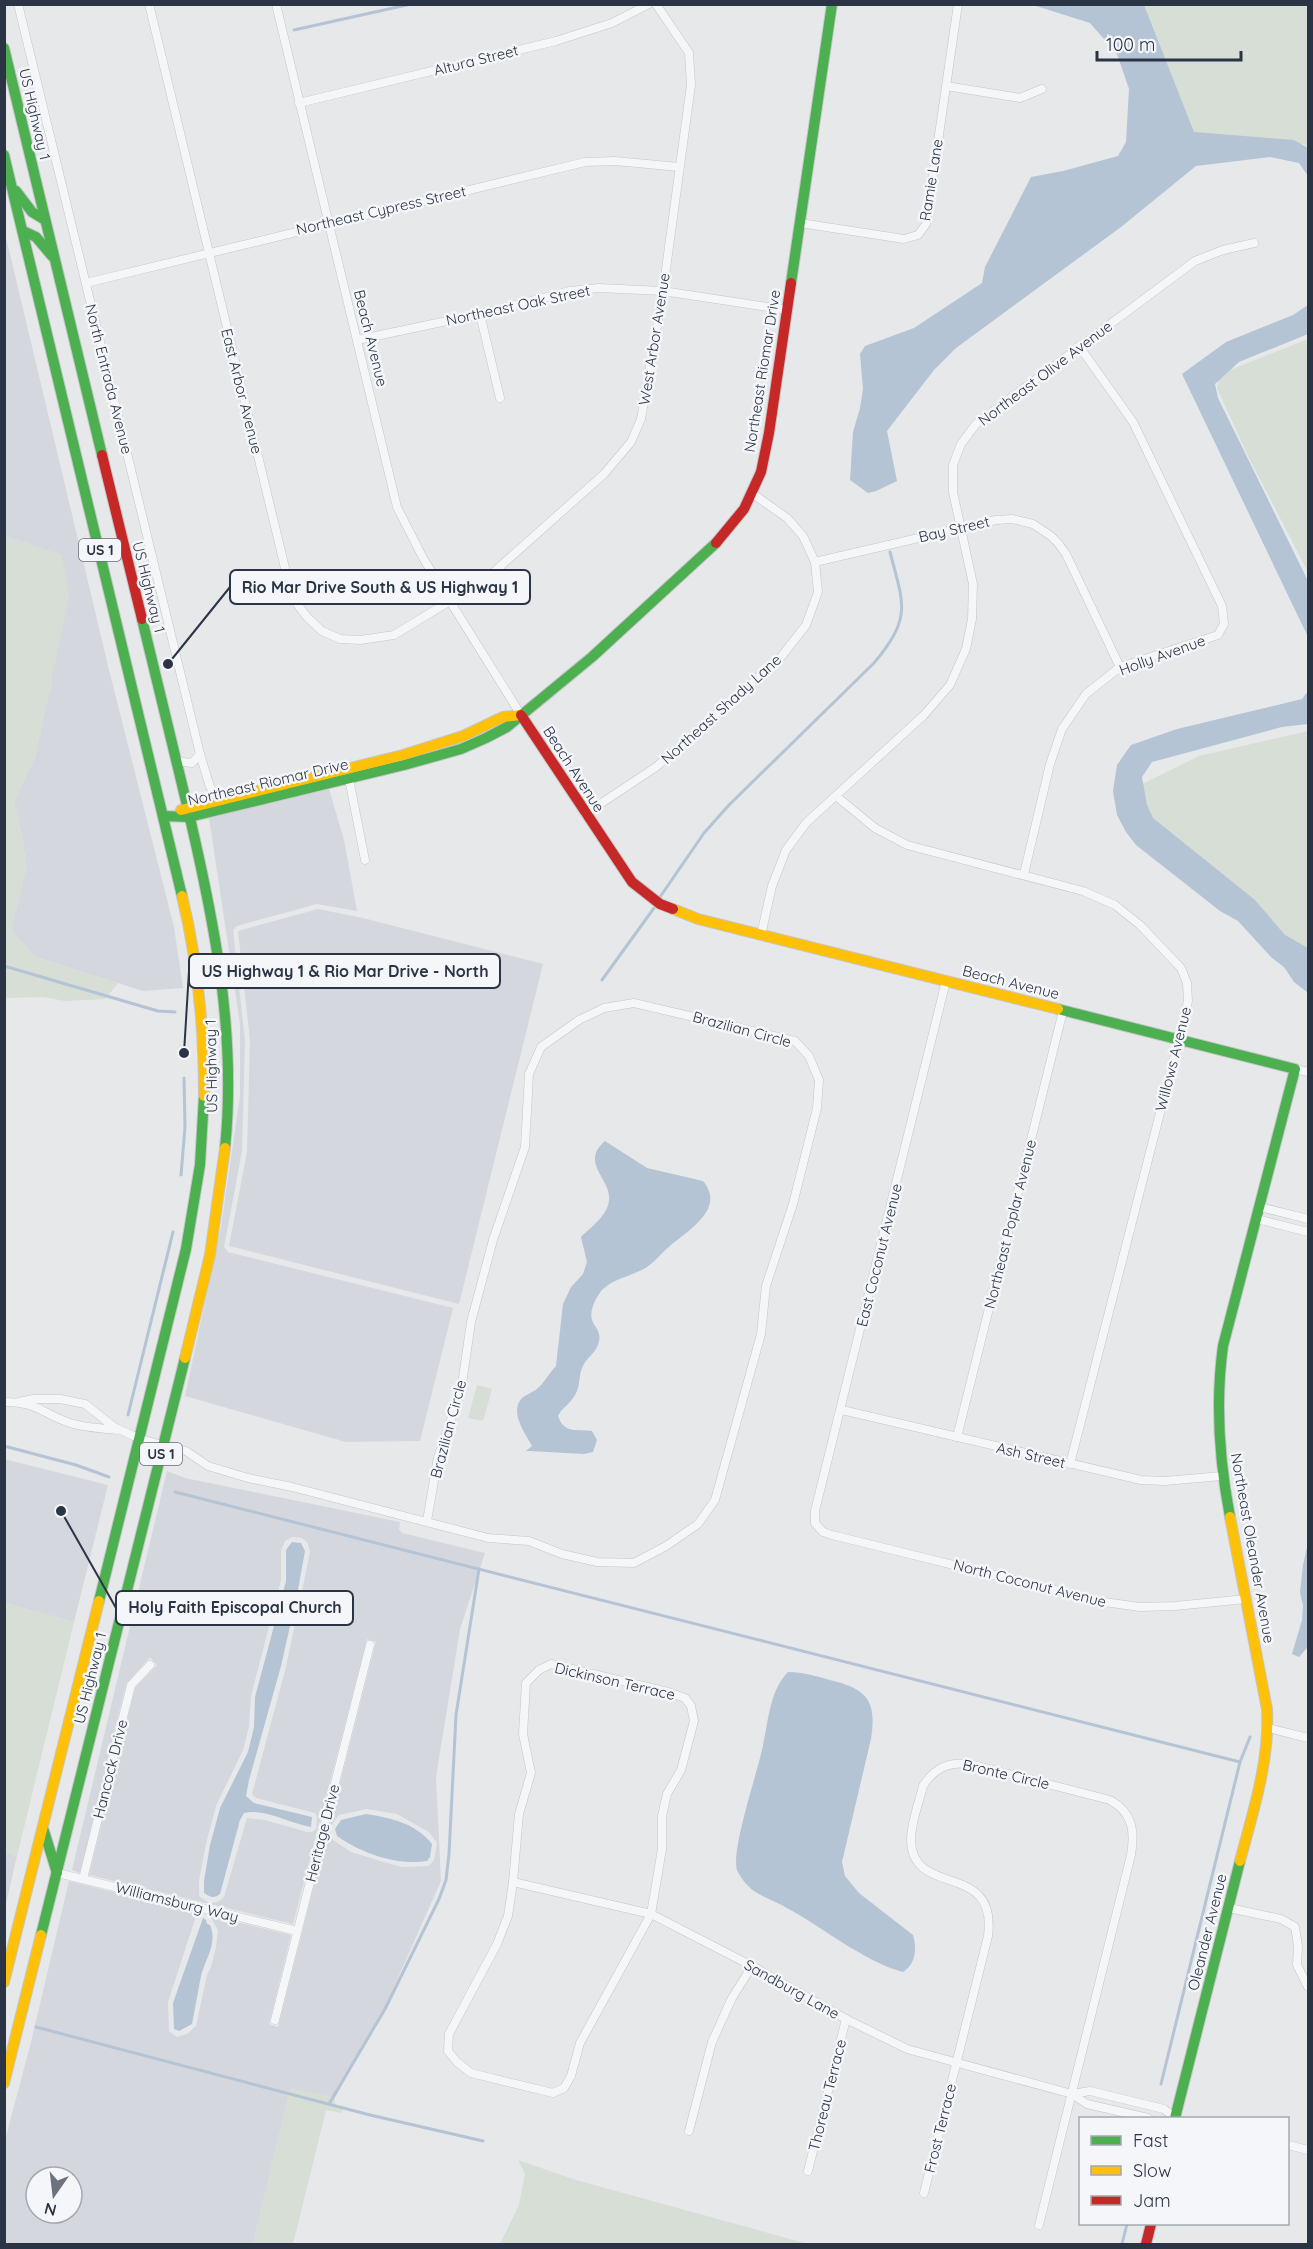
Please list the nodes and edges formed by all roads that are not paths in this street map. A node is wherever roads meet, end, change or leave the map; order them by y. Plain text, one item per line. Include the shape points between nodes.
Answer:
1 (18, 4) edge
2 (149, 4) edge
3 (276, 4) edge
4 (649, 4) edge
5 (656, 4) edge
6 (832, 4) edge
7 (958, 4) edge
8 (4, 48) edge
9 (946, 86) junction
10 (1042, 89) dead end
11 (299, 103) junction
12 (4, 155) edge
13 (679, 167) junction
14 (12, 185) junction
15 (45, 220) junction
16 (328, 223) junction
17 (800, 223) junction
18 (23, 231) junction
19 (1254, 243) dead end
20 (209, 252) junction
21 (54, 259) junction
22 (86, 283) junction
23 (663, 291) junction
24 (787, 310) junction
25 (480, 314) junction
26 (357, 340) junction
27 (1079, 346) junction
28 (500, 398) dead end
29 (753, 494) junction
30 (961, 528) junction
31 (815, 562) junction
32 (450, 601) junction
33 (1120, 667) junction
34 (521, 715) junction
35 (200, 754) junction
36 (176, 761) junction
37 (348, 774) junction
38 (836, 796) junction
39 (222, 800) junction
40 (188, 812) junction
41 (585, 814) junction
42 (164, 816) junction
43 (365, 860) dead end
44 (1024, 874) junction
45 (761, 935) junction
46 (946, 981) junction
47 (1063, 1011) junction
48 (1179, 1039) junction
49 (1295, 1069) junction
50 (1308, 1072) edge
51 (1260, 1207) junction
52 (1257, 1219) junction
53 (1308, 1219) edge
54 (1308, 1232) edge
55 (4, 1402) edge
56 (19, 1402) junction
57 (842, 1410) junction
58 (124, 1431) junction
59 (957, 1437) junction
60 (140, 1439) junction
61 (164, 1445) junction
62 (1070, 1464) junction
63 (1222, 1476) junction
64 (427, 1521) junction
65 (818, 1528) joint
66 (1246, 1599) junction
67 (370, 1645) dead end
68 (150, 1665) dead end
69 (1268, 1728) junction
70 (1308, 1738) edge
71 (1264, 1753) joint
72 (43, 1827) junction
73 (57, 1873) junction
74 (83, 1879) junction
75 (513, 1882) junction
76 (1229, 1908) junction
77 (651, 1914) junction
78 (297, 1931) junction
79 (752, 1966) junction
80 (4, 1982) edge
81 (1308, 1987) edge
82 (846, 2019) junction
83 (275, 2020) dead end
84 (957, 2063) junction
85 (4, 2083) edge
86 (1072, 2094) junction
87 (1144, 2117) edge
88 (1174, 2117) edge
89 (1175, 2117) edge
90 (689, 2131) dead end
91 (1289, 2145) edge
92 (1308, 2150) edge
93 (808, 2171) dead end
94 (924, 2193) dead end
95 (1039, 2225) dead end
96 (1151, 2225) edge
97 (1149, 2244) edge

1 - 22 street, North Entrada Avenue
2 - 20 street, East Arbor Avenue
3 - 11 street, Beach Avenue
4 - 11 street, Altura Street via 612,23 556,41
5 - 13 street, West Arbor Avenue via 689,53 691,86
6 - 17 main road, Northeast Riomar Drive
7 - 9 street, Ramie Lane
8 - 15 main road, US Highway 1 / US 1
9 - 10 street via 1020,98
9 - 17 street, Ramie Lane via 926,224 918,235 903,239
11 - 16 street, Beach Avenue
12 - 14 main road, US Highway 1 / US 1
13 - 16 street, Northeast Cypress Street via 585,162
13 - 23 street, West Arbor Avenue
14 - 15 main road via 32,212
14 - 18 main road, US Highway 1 / US 1
15 - 21 main road, US Highway 1 / US 1
16 - 20 street, Northeast Cypress Street
16 - 26 street, Beach Avenue
17 - 24 main road, Northeast Riomar Drive
18 - 21 main road via 36,236
18 - 42 main road, US Highway 1 / US 1
19 - 27 street, Northeast Olive Avenue via 1196,261
20 - 22 street, Northeast Cypress Street
20 - 32 street, East Arbor Avenue via 292,597 322,631 340,639 360,640 394,635
21 - 36 main road, US Highway 1 / US 1
22 - 35 street, North Entrada Avenue
23 - 24 street, Northeast Oak Street
23 - 25 street, Northeast Oak Street via 570,291
23 - 32 street, West Arbor Avenue via 641,419 631,442 604,474 530,541 486,579
24 - 29 main road, Northeast Riomar Drive via 769,433
25 - 26 street, Northeast Oak Street
25 - 28 street
26 - 32 street, Beach Avenue via 397,507
27 - 30 street, Northeast Olive Avenue via 976,424 961,444 953,465 953,492
27 - 33 street, Holly Avenue via 1133,423 1222,606 1224,624 1218,635
29 - 31 street, Northeast Shady Lane via 787,518 803,536
29 - 34 main road, Northeast Riomar Drive via 736,519 688,571 607,646
30 - 31 street, Bay Street
30 - 33 street, Bay Street via 1012,519 1034,524 1051,536 1066,554
30 - 38 street, Northeast Olive Avenue via 973,584 972,619 966,650 950,685 924,715
31 - 41 street, Northeast Shady Lane via 818,592 806,625 781,657 656,767
32 - 34 street, Beach Avenue
33 - 44 street, Holly Avenue via 1086,694 1062,729
34 - 37 main road, Northeast Riomar Drive via 513,725 466,746 419,762
34 - 41 main road, Beach Avenue
35 - 36 street via 192,763
35 - 39 street, North Entrada Avenue via 210,787
36 - 40 main road, US Highway 1 / US 1
37 - 39 main road, Northeast Riomar Drive
37 - 40 main road, Northeast Riomar Drive
37 - 43 street
38 - 44 street, Willows Avenue via 874,828 907,845
38 - 45 street, Northeast Olive Avenue via 806,823 786,850 772,886
39 - 40 main road, Northeast Riomar Drive
40 - 42 main road, Northeast Riomar Drive
40 - 61 main road, US Highway 1 / US 1 via 224,990 228,1112 216,1226
41 - 45 main road, Beach Avenue via 632,882 650,897 698,919
42 - 60 main road, US Highway 1 / US 1 via 196,968 204,1051 204,1108 192,1222
44 - 48 street, Willows Avenue via 1106,900 1158,942 1181,968 1187,983 1188,1001
45 - 46 main road, Beach Avenue
46 - 47 main road, Beach Avenue
46 - 57 street, East Coconut Avenue
47 - 48 main road, Beach Avenue
47 - 59 street, Northeast Poplar Avenue
48 - 49 main road, Beach Avenue
48 - 62 street, Willows Avenue
49 - 50 street, Beach Avenue
49 - 51 main road, Northeast Oleander Avenue
51 - 52 main road, Northeast Oleander Avenue
51 - 53 street
52 - 54 street
52 - 63 main road, Northeast Oleander Avenue via 1223,1346 1218,1381
55 - 56 street
56 - 58 street via 81,1427
56 - 58 street, Brazilian Circle via 73,1400
57 - 59 street, Ash Street
57 - 65 street, East Coconut Avenue via 815,1511
58 - 60 street, Brazilian Circle
59 - 62 street, Ash Street
60 - 61 street, Brazilian Circle
60 - 72 main road, US Highway 1 / US 1
61 - 64 street, Brazilian Circle via 186,1451 208,1466 248,1478
61 - 73 main road, US Highway 1 / US 1
62 - 63 street, Ash Street via 1141,1480
63 - 66 main road, Northeast Oleander Avenue
64 - 64 street, Brazilian Circle via 438,1457 460,1391 471,1322 493,1240 525,1147 529,1074 541,1047 604,1008 634,1003 795,1041 809,1056 819,1080 817,1108 793,1204 766,1286 761,1334 715,1500 698,1524 634,1563 597,1562 529,1541 488,1538
65 - 66 street, North Coconut Avenue via 832,1535 1104,1602 1140,1607
66 - 69 main road, Northeast Oleander Avenue
67 - 78 street, Heritage Drive
68 - 74 street, Hancock Drive via 131,1685
69 - 70 street
69 - 71 main road, Northeast Oleander Avenue
71 - 76 main road, Oleander Avenue
72 - 73 main road
72 - 80 main road, US Highway 1 / US 1
73 - 74 street, Williamsburg Way
73 - 85 main road, US Highway 1 / US 1
74 - 78 street, Williamsburg Way
75 - 77 street, Sandburg Lane
75 - 77 street, Dickinson Terrace via 508,1916 449,2034 448,2051 471,2073 553,2093 564,2088 571,2076 580,2043
75 - 77 street, Dickinson Terrace via 519,1814 531,1773 523,1734 526,1683 551,1664 668,1692 685,1698 691,1706 694,1721 688,1746 662,1816 662,1849
76 - 81 street via 1281,1919 1295,1927 1297,1965
76 - 89 main road, Oleander Avenue
77 - 79 street, Sandburg Lane
78 - 83 street, Heritage Drive
79 - 82 street, Sandburg Lane
79 - 90 street via 712,2042
82 - 84 street, Sandburg Lane via 906,2049
82 - 93 street, Thoreau Terrace
84 - 86 street, Sandburg Lane
84 - 86 street, Bronte Circle via 988,1936 988,1913 982,1899 970,1888 938,1878 922,1867 911,1842 923,1786 938,1769 958,1763 1110,1800 1124,1810 1133,1827 1131,1855
84 - 94 street, Frost Terrace
86 - 87 street, Sandburg Lane via 1087,2104
86 - 88 street, Sandburg Lane via 1090,2091 1164,2109
86 - 95 street
91 - 92 street
96 - 97 main road

